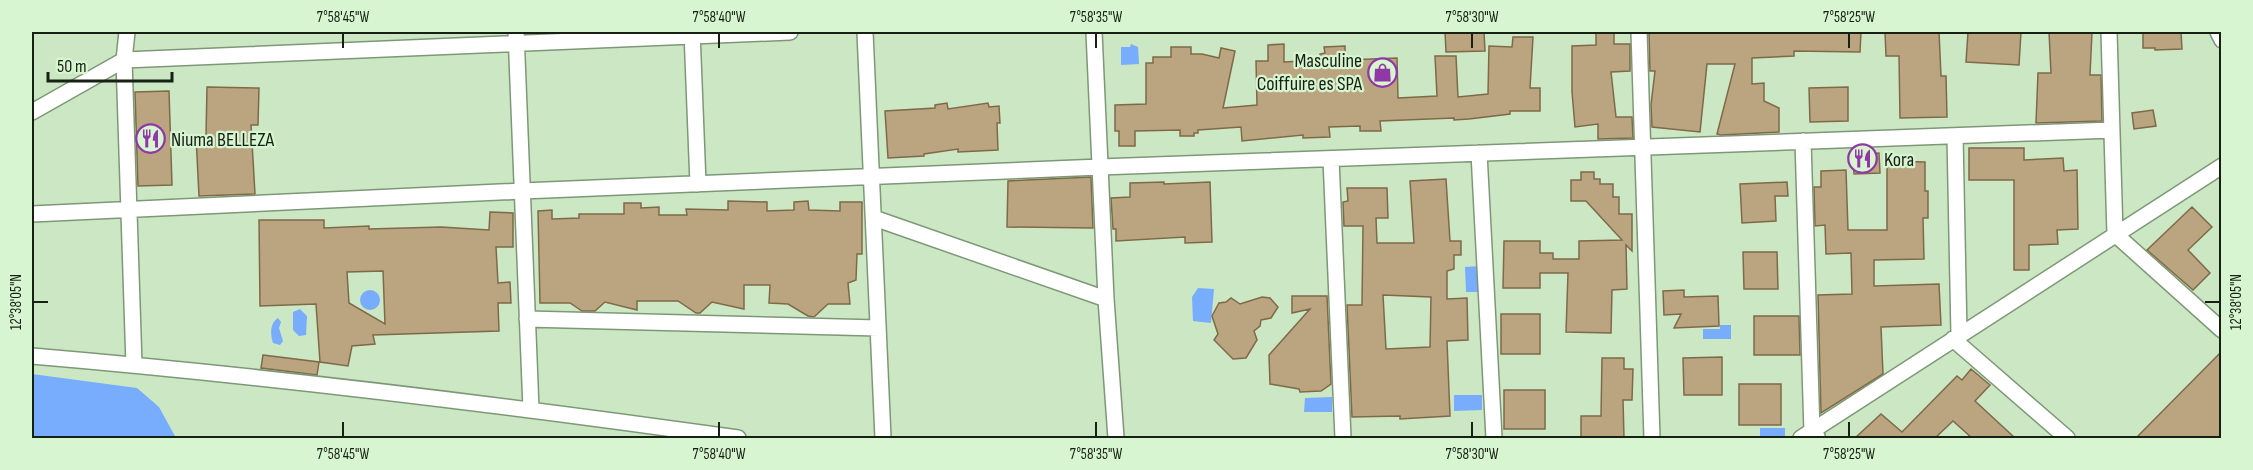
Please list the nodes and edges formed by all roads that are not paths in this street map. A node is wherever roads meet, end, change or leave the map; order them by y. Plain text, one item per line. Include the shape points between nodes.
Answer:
1 (127, 32) edge
2 (790, 32) edge
3 (865, 32) edge
4 (1094, 32) edge
5 (1639, 32) edge
6 (2109, 32) edge
7 (2218, 32) edge
8 (692, 34) edge
9 (517, 37) edge
10 (2222, 40) edge
11 (124, 60) junction
12 (32, 112) edge
13 (2112, 130) junction
14 (1955, 136) junction
15 (1803, 141) junction
16 (1643, 147) junction
17 (1479, 153) junction
18 (1331, 159) junction
19 (2222, 166) edge
20 (1100, 167) junction
21 (872, 178) junction
22 (698, 184) junction
23 (522, 191) junction
24 (130, 210) junction
25 (32, 214) edge
26 (873, 218) junction
27 (2115, 234) junction
28 (1106, 299) junction
29 (527, 319) junction
30 (878, 328) junction
31 (2222, 330) edge
32 (1956, 337) junction
33 (32, 356) edge
34 (134, 365) junction
35 (531, 410) junction
36 (1811, 436) edge
37 (738, 438) edge
38 (883, 438) edge
39 (1116, 438) edge
40 (1343, 438) edge
41 (1494, 438) edge
42 (1652, 438) edge
43 (2067, 438) edge

1 - 11 street
2 - 8 street
3 - 21 street
4 - 20 street
5 - 16 street
6 - 13 street
7 - 10 street
8 - 9 street
8 - 22 street
9 - 11 street
9 - 23 street
11 - 12 street
11 - 24 street
13 - 14 street
13 - 27 street
14 - 15 street
14 - 32 street
15 - 16 street
15 - 36 street
16 - 17 street
16 - 42 street
17 - 18 street
17 - 41 street
18 - 20 street
18 - 40 street
19 - 27 street
20 - 21 street
20 - 28 street
21 - 22 street
21 - 26 street
22 - 23 street
23 - 24 street
23 - 29 street
24 - 25 street
24 - 34 street
26 - 28 street
26 - 30 street
27 - 31 street
27 - 32 street
28 - 39 street
29 - 30 street
29 - 35 street
30 - 38 street
32 - 36 street
32 - 43 street
33 - 34 street
34 - 35 street
35 - 37 street

